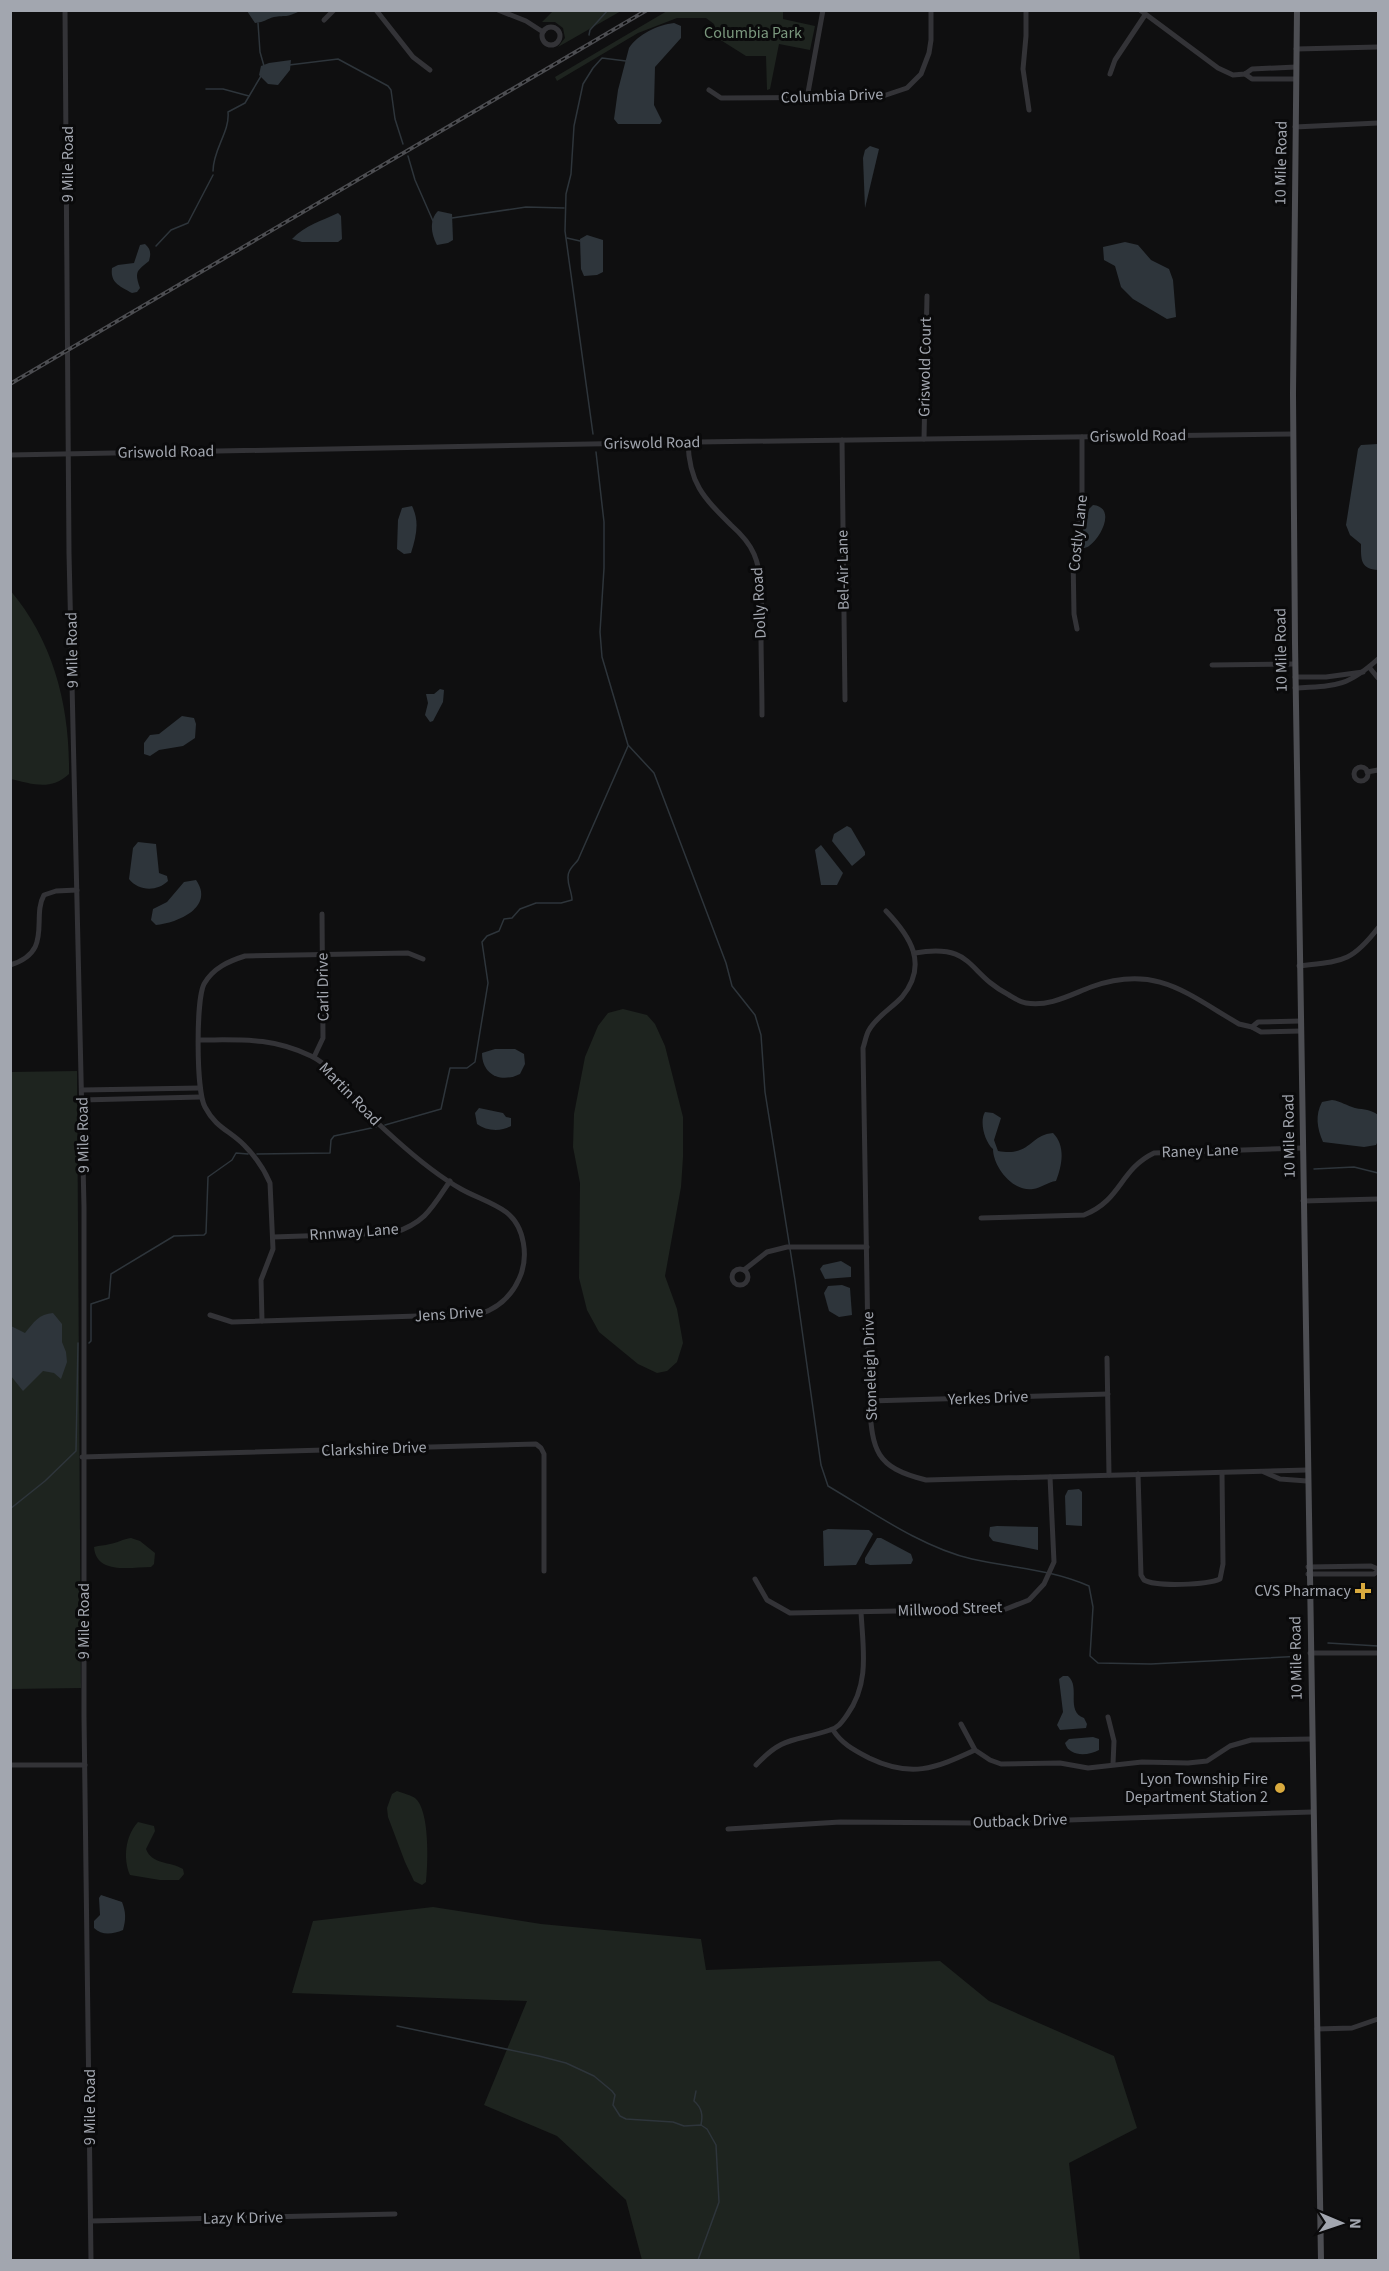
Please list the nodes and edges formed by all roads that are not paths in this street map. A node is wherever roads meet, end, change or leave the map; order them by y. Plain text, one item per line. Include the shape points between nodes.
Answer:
1 (65, 10) edge
2 (334, 10) edge
3 (376, 10) edge
4 (498, 10) edge
5 (823, 10) edge
6 (931, 10) edge
7 (1026, 10) edge
8 (1140, 10) edge
9 (1297, 10) edge
10 (1145, 15) junction
11 (324, 20) dead end
12 (543, 32) dead end
13 (1378, 47) edge
14 (1296, 49) junction
15 (1296, 67) junction
16 (430, 70) dead end
17 (1110, 74) dead end
18 (1245, 74) junction
19 (1296, 79) junction
20 (709, 90) dead end
21 (807, 98) junction
22 (1029, 110) dead end
23 (1378, 123) edge
24 (1295, 127) junction
25 (927, 296) dead end
26 (1293, 434) junction
27 (1082, 437) junction
28 (924, 439) junction
29 (842, 440) junction
30 (688, 442) junction
31 (69, 453) junction
32 (10, 455) edge
33 (1077, 629) dead end
34 (1378, 659) edge
35 (1295, 664) junction
36 (1212, 665) dead end
37 (1369, 667) junction
38 (1363, 672) junction
39 (1295, 677) junction
40 (1378, 678) edge
41 (1295, 688) junction
42 (845, 700) dead end
43 (762, 715) dead end
44 (1378, 770) edge
45 (1367, 772) dead end
46 (78, 890) junction
47 (886, 911) dead end
48 (322, 914) dead end
49 (1378, 928) edge
50 (915, 953) junction
51 (322, 954) junction
52 (423, 959) dead end
53 (10, 965) edge
54 (1299, 966) junction
55 (1301, 1021) junction
56 (1252, 1027) junction
57 (1301, 1031) junction
58 (199, 1040) junction
59 (314, 1058) junction
60 (200, 1088) junction
61 (82, 1090) junction
62 (200, 1097) junction
63 (82, 1100) junction
64 (1302, 1148) junction
65 (450, 1181) junction
66 (1378, 1198) edge
67 (1303, 1201) junction
68 (981, 1218) dead end
69 (273, 1237) junction
70 (867, 1247) junction
71 (744, 1270) dead end
72 (210, 1315) dead end
73 (262, 1321) junction
74 (1107, 1358) dead end
75 (1107, 1394) junction
76 (869, 1401) junction
77 (82, 1457) junction
78 (1307, 1470) junction
79 (1263, 1472) junction
80 (1222, 1473) junction
81 (1138, 1474) junction
82 (1109, 1475) junction
83 (1050, 1477) junction
84 (1307, 1481) junction
85 (1308, 1570) junction
86 (1378, 1570) edge
87 (544, 1571) dead end
88 (755, 1579) dead end
89 (861, 1612) junction
90 (1310, 1653) junction
91 (1378, 1653) edge
92 (1108, 1717) dead end
93 (961, 1724) dead end
94 (833, 1730) junction
95 (1311, 1739) junction
96 (975, 1750) junction
97 (1113, 1764) junction
98 (85, 1765) junction
99 (756, 1765) dead end
100 (10, 1766) edge
101 (1312, 1812) junction
102 (728, 1829) dead end
103 (1378, 2019) edge
104 (1317, 2029) junction
105 (395, 2214) dead end
106 (91, 2222) junction
107 (91, 2260) edge
108 (1321, 2260) edge

1 - 31 street, 9 Mile Road
2 - 11 street
3 - 16 street via 413,57
4 - 12 street
5 - 21 street
6 - 21 street, Columbia Drive via 929,53 921,74 907,88 880,97
7 - 22 street via 1023,69
8 - 10 street
9 - 14 main road, 10 Mile Road
10 - 17 street
10 - 18 street via 1185,38 1227,73
13 - 14 street
14 - 15 main road, 10 Mile Road
15 - 18 street via 1252,69
15 - 19 main road, 10 Mile Road
18 - 19 street via 1252,79
19 - 24 main road, 10 Mile Road
20 - 21 street, Columbia Drive via 721,98
23 - 24 street
24 - 26 main road, 10 Mile Road
25 - 28 street, Griswold Court
26 - 27 street, Griswold Road
26 - 35 main road, 10 Mile Road
27 - 28 street, Griswold Road
27 - 33 street, Costly Lane via 1082,509 1073,556
28 - 29 street, Griswold Road
29 - 30 street, Griswold Road
29 - 42 street, Bel-Air Lane
30 - 31 street, Griswold Road
30 - 43 street, Dolly Road via 690,468 704,498 745,539 757,560
31 - 32 street, Griswold Road
31 - 46 street, 9 Mile Road
34 - 37 street
35 - 36 street
35 - 39 main road, 10 Mile Road
37 - 38 street
37 - 40 street
38 - 39 street
38 - 41 street via 1334,686
39 - 41 main road, 10 Mile Road
41 - 54 main road, 10 Mile Road
44 - 45 street
46 - 53 street via 44,896 36,945 28,956
46 - 61 street, 9 Mile Road
47 - 50 street via 908,936
48 - 51 street, Carli Drive
49 - 54 street via 1348,958
50 - 56 street via 947,951 962,956 1002,992 1024,1003 1046,1004 1115,980 1138,978 1169,983 1239,1024
50 - 70 street, Stoneleigh Drive via 911,983 869,1030 863,1048
51 - 52 street via 408,953
51 - 58 street via 245,956 216,969 204,984 199,1005
51 - 59 street, Carli Drive via 323,1038
54 - 55 main road, 10 Mile Road
55 - 56 street via 1258,1022
55 - 57 main road, 10 Mile Road
56 - 57 street via 1261,1032
57 - 64 main road, 10 Mile Road
58 - 59 street, Martin Road via 261,1039
58 - 60 street
59 - 65 street, Martin Road via 396,1140
60 - 61 street
60 - 62 street
61 - 63 street, 9 Mile Road
62 - 63 street
62 - 69 street via 214,1122 245,1145 266,1174
63 - 77 street, 9 Mile Road
64 - 67 main road, 10 Mile Road
64 - 68 street, Raney Lane via 1154,1153 1138,1161 1110,1200 1095,1211 1084,1215
65 - 69 street, Rnnway Lane via 423,1219 393,1233
65 - 73 street, Jens Drive via 507,1213 520,1233 523,1270 499,1306 468,1315
66 - 67 street
67 - 78 main road, 10 Mile Road
69 - 73 street via 273,1249 261,1280
70 - 71 street via 787,1247 767,1252
70 - 76 street, Stoneleigh Drive
72 - 73 street, Jens Drive via 232,1322
74 - 75 street
75 - 76 street, Yerkes Drive
75 - 82 street
76 - 83 street, Stoneleigh Drive via 873,1442 886,1463 904,1475 926,1480
77 - 87 street, Clarkshire Drive via 536,1444 544,1454
77 - 98 street, 9 Mile Road
78 - 79 street, Stoneleigh Drive
78 - 84 main road, 10 Mile Road
79 - 80 street, Stoneleigh Drive
79 - 84 street, Stoneleigh Drive via 1280,1479
80 - 81 street, Stoneleigh Drive
80 - 81 street via 1220,1579 1155,1584 1141,1575
81 - 82 street, Stoneleigh Drive
82 - 83 street, Stoneleigh Drive
83 - 89 street, Millwood Street via 1054,1562 1044,1584 1029,1599 1006,1608
84 - 85 main road, 10 Mile Road
85 - 86 street via 1371,1566
85 - 90 main road, 10 Mile Road
88 - 89 street, Millwood Street via 768,1600 790,1613
89 - 94 street via 863,1684 851,1709
90 - 91 street
90 - 95 main road, 10 Mile Road
92 - 97 street via 1114,1741
93 - 96 street
94 - 96 street via 850,1749 906,1771 955,1760
94 - 99 street via 791,1739
95 - 97 street via 1251,1740 1230,1746 1207,1761
95 - 101 main road, 10 Mile Road
96 - 97 street via 1001,1764
98 - 100 street
98 - 106 street, 9 Mile Road
101 - 102 street, Outback Drive via 975,1823 840,1822
101 - 104 main road, 10 Mile Road
103 - 104 street via 1352,2028
104 - 108 main road, 10 Mile Road
105 - 106 street, Lazy K Drive
106 - 107 street, 9 Mile Road

